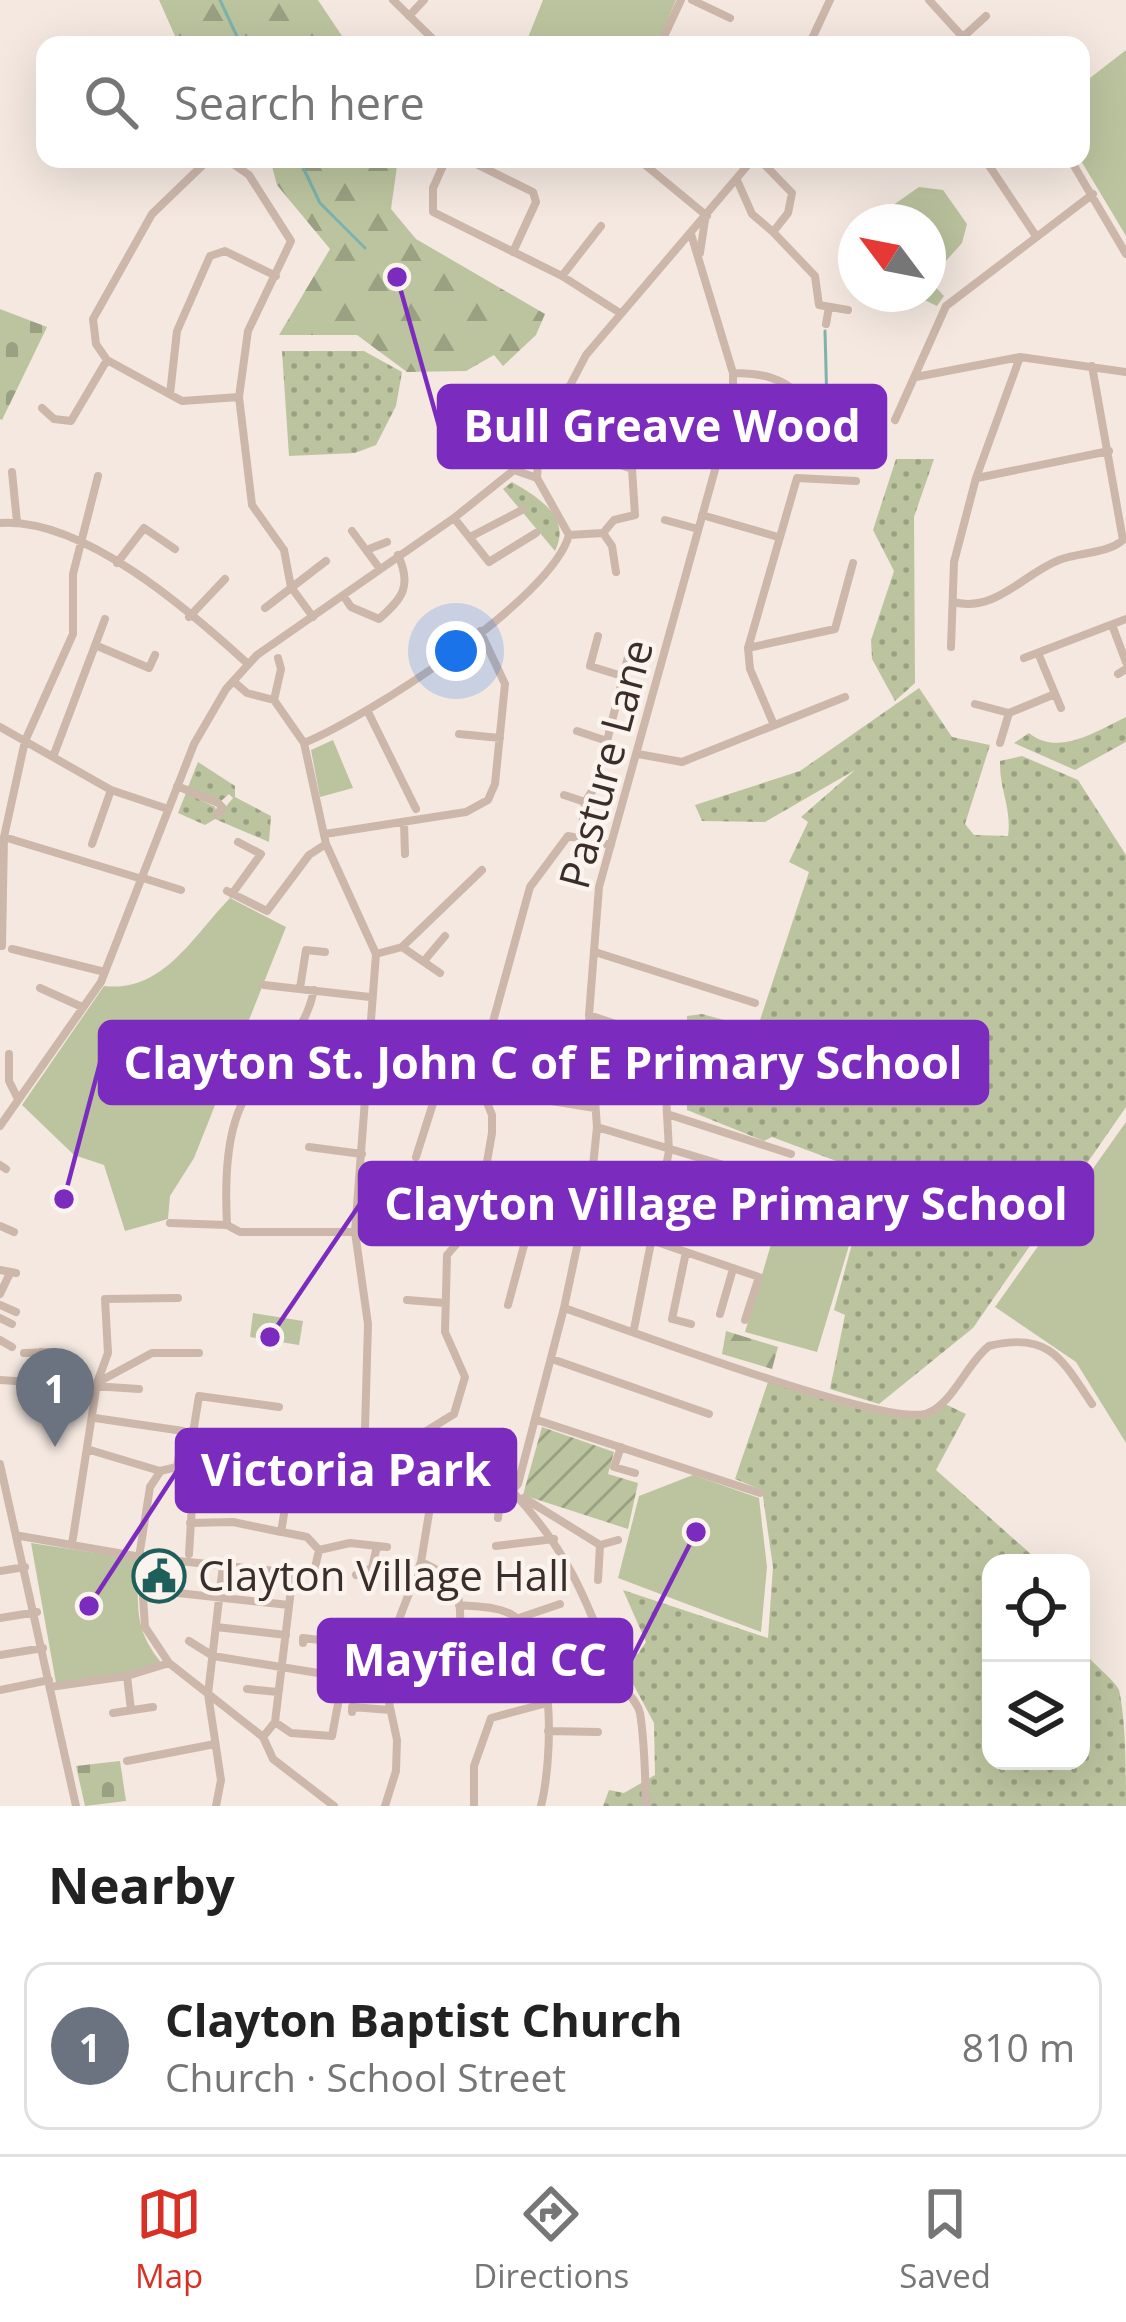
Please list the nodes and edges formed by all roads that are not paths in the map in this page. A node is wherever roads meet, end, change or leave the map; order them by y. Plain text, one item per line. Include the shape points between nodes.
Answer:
1 (393, 0) edge
2 (424, 0) edge
3 (681, 0) edge
4 (692, 0) edge
5 (830, 0) edge
6 (929, 0) edge
7 (410, 16) junction
8 (986, 16) dead end
9 (730, 18) dead end
10 (430, 36) edge
11 (665, 36) edge
12 (813, 36) edge
13 (961, 36) edge
14 (970, 36) edge
15 (200, 168) edge
16 (240, 168) edge
17 (442, 168) edge
18 (485, 168) edge
19 (648, 168) edge
20 (748, 168) edge
21 (765, 168) edge
22 (991, 168) edge
23 (1076, 168) edge
24 (737, 180) junction
25 (1093, 194) junction
26 (706, 218) junction
27 (601, 226) dead end
28 (773, 232) junction
29 (691, 234) junction
30 (1036, 236) junction
31 (513, 252) junction
32 (1126, 254) edge
33 (700, 259) junction
34 (276, 275) junction
35 (562, 276) junction
36 (829, 307) junction
37 (838, 308) edge
38 (620, 313) junction
39 (826, 324) dead end
40 (1020, 357) junction
41 (107, 360) junction
42 (1092, 366) junction
43 (1126, 372) edge
44 (733, 373) junction
45 (916, 377) junction
46 (170, 394) junction
47 (239, 397) junction
48 (42, 408) dead end
49 (801, 416) dead end
50 (895, 420) dead end
51 (538, 441) junction
52 (1109, 451) junction
53 (604, 459) dead end
54 (514, 470) junction
55 (12, 472) dead end
56 (98, 476) dead end
57 (537, 478) junction
58 (976, 478) junction
59 (856, 482) dead end
60 (521, 510) dead end
61 (702, 514) junction
62 (454, 518) junction
63 (665, 520) dead end
64 (17, 522) junction
65 (0, 523) edge
66 (698, 529) junction
67 (352, 530) dead end
68 (536, 532) dead end
69 (603, 532) junction
70 (569, 535) junction
71 (469, 537) junction
72 (778, 537) junction
73 (80, 539) junction
74 (387, 542) dead end
75 (175, 549) dead end
76 (369, 549) junction
77 (398, 555) junction
78 (326, 561) dead end
79 (117, 563) junction
80 (854, 563) dead end
81 (380, 569) junction
82 (616, 572) dead end
83 (225, 579) dead end
84 (291, 587) junction
85 (343, 595) junction
86 (953, 602) junction
87 (266, 608) dead end
88 (189, 617) junction
89 (313, 617) junction
90 (105, 619) dead end
91 (1126, 619) edge
92 (1112, 625) junction
93 (480, 631) junction
94 (598, 636) dead end
95 (95, 645) junction
96 (951, 647) dead end
97 (748, 648) junction
98 (630, 649) dead end
99 (1038, 653) junction
100 (154, 655) dead end
101 (278, 658) dead end
102 (1024, 658) dead end
103 (249, 664) junction
104 (1123, 668) edge
105 (622, 676) junction
106 (233, 681) junction
107 (1055, 694) junction
108 (845, 697) dead end
109 (274, 700) junction
110 (976, 704) dead end
111 (1061, 708) dead end
112 (368, 712) junction
113 (1009, 713) junction
114 (774, 725) junction
115 (0, 727) edge
116 (577, 731) dead end
117 (459, 734) dead end
118 (500, 738) junction
119 (604, 740) junction
120 (25, 741) junction
121 (304, 743) junction
122 (1000, 743) dead end
123 (638, 754) junction
124 (53, 757) junction
125 (177, 786) junction
126 (111, 790) junction
127 (564, 795) dead end
128 (585, 802) junction
129 (222, 807) dead end
130 (168, 809) junction
131 (416, 809) dead end
132 (404, 823) junction
133 (581, 836) junction
134 (4, 837) junction
135 (326, 839) junction
136 (238, 842) dead end
137 (92, 844) dead end
138 (611, 845) junction
139 (405, 854) dead end
140 (482, 870) dead end
141 (142, 879) junction
142 (181, 890) dead end
143 (445, 936) dead end
144 (32, 939) dead end
145 (402, 946) junction
146 (7, 948) edge
147 (325, 952) dead end
148 (595, 952) junction
149 (28, 954) junction
150 (376, 954) junction
151 (52, 959) junction
152 (424, 961) junction
153 (105, 972) junction
154 (440, 973) dead end
155 (47, 976) dead end
156 (264, 985) dead end
157 (40, 988) dead end
158 (301, 988) junction
159 (314, 990) junction
160 (370, 997) junction
161 (755, 1003) dead end
162 (83, 1007) junction
163 (589, 1015) junction
164 (8, 1054) dead end
165 (483, 1058) junction
166 (521, 1067) dead end
167 (592, 1077) junction
168 (514, 1095) dead end
169 (18, 1099) junction
170 (595, 1108) junction
171 (667, 1114) junction
172 (0, 1126) edge
173 (597, 1126) junction
174 (420, 1144) junction
175 (309, 1147) dead end
176 (432, 1149) dead end
177 (669, 1151) junction
178 (362, 1154) junction
179 (791, 1154) dead end
180 (416, 1157) dead end
181 (813, 1170) dead end
182 (664, 1185) junction
183 (726, 1207) dead end
184 (584, 1217) junction
185 (170, 1223) dead end
186 (227, 1225) junction
187 (0, 1226) edge
188 (387, 1227) dead end
189 (14, 1232) dead end
190 (356, 1232) junction
191 (466, 1233) junction
192 (578, 1241) junction
193 (654, 1241) junction
194 (686, 1252) junction
195 (733, 1269) junction
196 (9, 1272) edge
197 (0, 1294) edge
198 (178, 1298) dead end
199 (407, 1300) dead end
200 (445, 1303) junction
201 (0, 1305) edge
202 (508, 1305) dead end
203 (564, 1308) junction
204 (16, 1312) dead end
205 (720, 1314) dead end
206 (0, 1318) edge
207 (745, 1320) dead end
208 (12, 1324) dead end
209 (691, 1324) dead end
210 (634, 1329) junction
211 (0, 1340) edge
212 (12, 1347) dead end
213 (41, 1352) junction
214 (53, 1352) dead end
215 (24, 1353) dead end
216 (199, 1353) dead end
217 (552, 1359) junction
218 (0, 1380) edge
219 (41, 1383) junction
220 (98, 1384) junction
221 (140, 1388) dead end
222 (1092, 1404) dead end
223 (279, 1407) dead end
224 (709, 1414) dead end
225 (95, 1418) junction
226 (537, 1420) junction
227 (188, 1432) junction
228 (273, 1444) dead end
229 (621, 1447) junction
230 (90, 1450) junction
231 (0, 1464) edge
232 (178, 1468) junction
233 (160, 1471) junction
234 (635, 1473) dead end
235 (289, 1485) junction
236 (512, 1491) junction
237 (501, 1493) junction
238 (760, 1493) dead end
239 (363, 1498) junction
240 (387, 1501) junction
241 (431, 1501) junction
242 (192, 1505) dead end
243 (529, 1509) junction
244 (514, 1512) dead end
245 (498, 1518) dead end
246 (190, 1522) junction
247 (281, 1532) junction
248 (20, 1536) junction
249 (554, 1539) junction
250 (618, 1540) dead end
251 (72, 1544) junction
252 (600, 1545) junction
253 (496, 1546) dead end
254 (319, 1550) junction
255 (189, 1554) dead end
256 (141, 1557) junction
257 (421, 1562) junction
258 (223, 1565) junction
259 (25, 1567) junction
260 (0, 1571) edge
261 (323, 1574) dead end
262 (364, 1577) dead end
263 (598, 1580) dead end
264 (141, 1589) junction
265 (220, 1598) junction
266 (560, 1604) dead end
267 (289, 1605) junction
268 (459, 1605) junction
269 (37, 1612) junction
270 (0, 1618) edge
271 (519, 1618) junction
272 (216, 1628) junction
273 (286, 1635) junction
274 (189, 1641) dead end
275 (303, 1643) dead end
276 (460, 1647) dead end
277 (43, 1648) junction
278 (388, 1648) junction
279 (0, 1655) edge
280 (213, 1655) junction
281 (282, 1663) junction
282 (169, 1664) junction
283 (544, 1672) junction
284 (127, 1676) junction
285 (50, 1683) junction
286 (247, 1689) dead end
287 (0, 1690) edge
288 (588, 1691) dead end
289 (278, 1692) junction
290 (208, 1694) junction
291 (548, 1703) junction
292 (153, 1707) dead end
293 (390, 1710) junction
294 (131, 1711) junction
295 (352, 1712) dead end
296 (113, 1713) dead end
297 (274, 1722) junction
298 (548, 1731) junction
299 (598, 1732) dead end
300 (263, 1737) junction
301 (215, 1744) junction
302 (133, 1762) dead end
303 (76, 1806) edge
304 (216, 1806) edge
305 (334, 1806) edge
306 (385, 1806) edge
307 (474, 1806) edge
308 (541, 1806) edge
309 (646, 1806) edge

1 - 7 street
2 - 7 street
3 - 11 street
4 - 9 street
5 - 12 street
6 - 13 street
7 - 10 street
8 - 14 street
15 - 41 street via 152,214 93,319
16 - 34 street via 288,229 291,242
17 - 31 street via 434,212
18 - 31 street via 533,191 536,202
19 - 26 street
20 - 24 street
21 - 28 street via 792,194
22 - 30 street
23 - 25 street
24 - 26 street
24 - 28 street via 752,214
25 - 30 street
25 - 32 street
26 - 29 street
26 - 33 street, Pasture Lane
27 - 35 street
28 - 36 street via 815,276 818,302
29 - 33 street, Pasture Lane
29 - 38 street
30 - 45 street via 946,306
31 - 35 street
33 - 44 street, Pasture Lane
34 - 46 street via 225,251 210,256 177,331
34 - 47 street via 248,331
35 - 38 street
36 - 37 street
36 - 39 street
38 - 51 street
40 - 42 street
40 - 45 street
40 - 58 street
41 - 46 street
41 - 48 street via 71,421
42 - 43 street
42 - 52 street
44 - 49 street via 788,384 801,396
44 - 61 street, Pasture Lane via 733,405
45 - 50 street
46 - 47 street via 182,401
47 - 84 street via 246,488 284,550
51 - 54 street
51 - 57 street
52 - 58 street
52 - 86 street via 1126,531 1120,544 1062,559 991,600
53 - 69 street via 632,469 638,507
54 - 57 street
54 - 62 street
55 - 64 street
56 - 73 street
57 - 70 street
58 - 86 street via 954,562
59 - 72 street via 797,478
60 - 71 street
61 - 66 street, Pasture Lane
61 - 72 street
62 - 71 street
62 - 77 street
63 - 66 street
64 - 65 street
64 - 73 street
66 - 123 street, Pasture Lane
67 - 76 street
68 - 71 street via 489,562
69 - 70 street
69 - 82 street
70 - 93 street via 537,586
72 - 97 street
73 - 79 street
73 - 120 street via 74,634
74 - 76 street
75 - 79 street via 144,528
76 - 81 street
77 - 81 street
77 - 85 street via 407,584 379,619
78 - 84 street
79 - 88 street
80 - 97 street via 835,629
81 - 85 street
83 - 88 street
84 - 87 street
84 - 89 street
85 - 89 street
86 - 96 street
88 - 103 street
89 - 103 street
90 - 95 street
91 - 92 street
92 - 99 street
92 - 104 street
93 - 112 street
93 - 118 street via 506,684
94 - 105 street via 590,666
95 - 100 street via 149,668
95 - 124 street
97 - 114 street
98 - 105 street
99 - 102 street
99 - 107 street
101 - 109 street
103 - 106 street
105 - 119 street
106 - 109 street
106 - 125 street via 205,718
107 - 111 street
107 - 113 street
108 - 114 street
109 - 121 street
110 - 113 street
112 - 121 street
112 - 131 street
113 - 122 street
114 - 123 street via 682,762
115 - 120 street
116 - 119 street
117 - 118 street
118 - 132 street via 488,800
119 - 128 street
120 - 124 street
120 - 134 street
121 - 135 street
123 - 138 street, Pasture Lane
124 - 126 street
125 - 129 street
125 - 130 street
126 - 130 street
126 - 137 street
127 - 128 street
128 - 133 street
130 - 141 street
132 - 135 street
132 - 139 street
133 - 138 street
133 - 165 street via 561,841 530,887
134 - 141 street
134 - 146 street
135 - 136 street via 267,911 230,893 261,854
135 - 150 street
138 - 148 street, Pasture Lane
140 - 145 street
141 - 142 street
141 - 153 street
143 - 152 street
144 - 149 street
145 - 150 street
145 - 152 street
146 - 149 street
147 - 158 street via 306,950
148 - 161 street
148 - 163 street, Pasture Lane
149 - 151 street
150 - 160 street
151 - 153 street
151 - 155 street
152 - 154 street
153 - 162 street
156 - 158 street
157 - 162 street
158 - 159 street
159 - 160 street
159 - 186 street via 301,1034 258,1080 236,1119
160 - 178 street
162 - 169 street
163 - 167 street, Pasture Lane
163 - 171 street via 664,1040
164 - 169 street
165 - 174 street via 465,1054 442,1075
165 - 191 street via 479,1083 492,1133
166 - 167 street
167 - 170 street, Pasture Lane
168 - 170 street
169 - 172 street
170 - 173 street, Pasture Lane
171 - 177 street
171 - 179 street
173 - 177 street
173 - 184 street, Pasture Lane
174 - 176 street
174 - 180 street
175 - 178 street
177 - 181 street via 783,1183 808,1181
177 - 182 street
178 - 190 street
182 - 183 street
182 - 193 street
184 - 192 street, Pasture Lane
184 - 193 street
185 - 186 street
186 - 190 street via 240,1232
187 - 189 street
188 - 191 street
190 - 239 street via 368,1324
191 - 200 street via 447,1255
192 - 202 street via 526,1238
192 - 203 street, Pasture Lane
193 - 194 street
193 - 210 street
194 - 195 street
194 - 209 street via 672,1319
195 - 205 street
195 - 207 street via 759,1277
196 - 197 street
198 - 220 street via 106,1299 108,1353
199 - 200 street
200 - 240 street via 445,1332 465,1377 454,1414 421,1436
201 - 204 street
203 - 210 street
203 - 217 street, Pasture Lane
206 - 208 street
210 - 222 street via 911,1417 938,1408 989,1346 1030,1341 1062,1359
211 - 212 street
213 - 214 street
213 - 215 street
213 - 219 street
216 - 220 street via 152,1353
217 - 224 street
217 - 226 street, Pasture Lane
218 - 219 street
219 - 220 street
220 - 221 street
220 - 225 street
223 - 227 street via 200,1396
225 - 227 street
225 - 230 street
226 - 229 street
226 - 236 street, Pasture Lane
227 - 228 street
227 - 232 street
229 - 234 street via 614,1467
229 - 238 street
230 - 233 street
230 - 251 street
231 - 248 street
232 - 233 street
232 - 235 street
233 - 256 street via 150,1486
235 - 239 street
235 - 247 street
236 - 237 street
236 - 243 street
236 - 252 street
237 - 241 street
237 - 245 street
239 - 240 street
240 - 241 street
241 - 257 street
242 - 246 street
243 - 244 street
243 - 249 street
246 - 247 street
246 - 255 street
247 - 254 street via 307,1537
248 - 251 street
248 - 259 street
249 - 253 street
249 - 309 street via 578,1576 615,1675 640,1707
250 - 252 street
251 - 256 street
252 - 263 street
254 - 261 street via 314,1572
254 - 262 street via 382,1546
256 - 258 street
256 - 264 street
257 - 268 street via 448,1574
257 - 278 street
258 - 265 street
258 - 267 street via 293,1573
259 - 260 street
259 - 269 street
264 - 265 street
264 - 282 street via 145,1627
265 - 267 street
265 - 272 street
266 - 271 street
267 - 273 street
268 - 271 street
268 - 276 street
269 - 270 street
269 - 277 street
271 - 283 street
272 - 273 street
272 - 280 street
273 - 281 street
274 - 280 street
275 - 278 street
277 - 279 street
277 - 285 street
278 - 293 street
280 - 281 street
280 - 290 street
281 - 289 street
281 - 297 street via 343,1677 332,1736
282 - 284 street
282 - 290 street
283 - 288 street via 568,1663
283 - 291 street
284 - 285 street
284 - 294 street
285 - 287 street
285 - 303 street
286 - 289 street
289 - 297 street
290 - 300 street
290 - 301 street
291 - 298 street
291 - 307 street via 491,1718 474,1766
292 - 294 street
293 - 295 street
293 - 306 street via 396,1771
294 - 296 street
297 - 300 street
298 - 299 street
298 - 308 street
300 - 305 street via 273,1759
301 - 302 street
301 - 304 street

